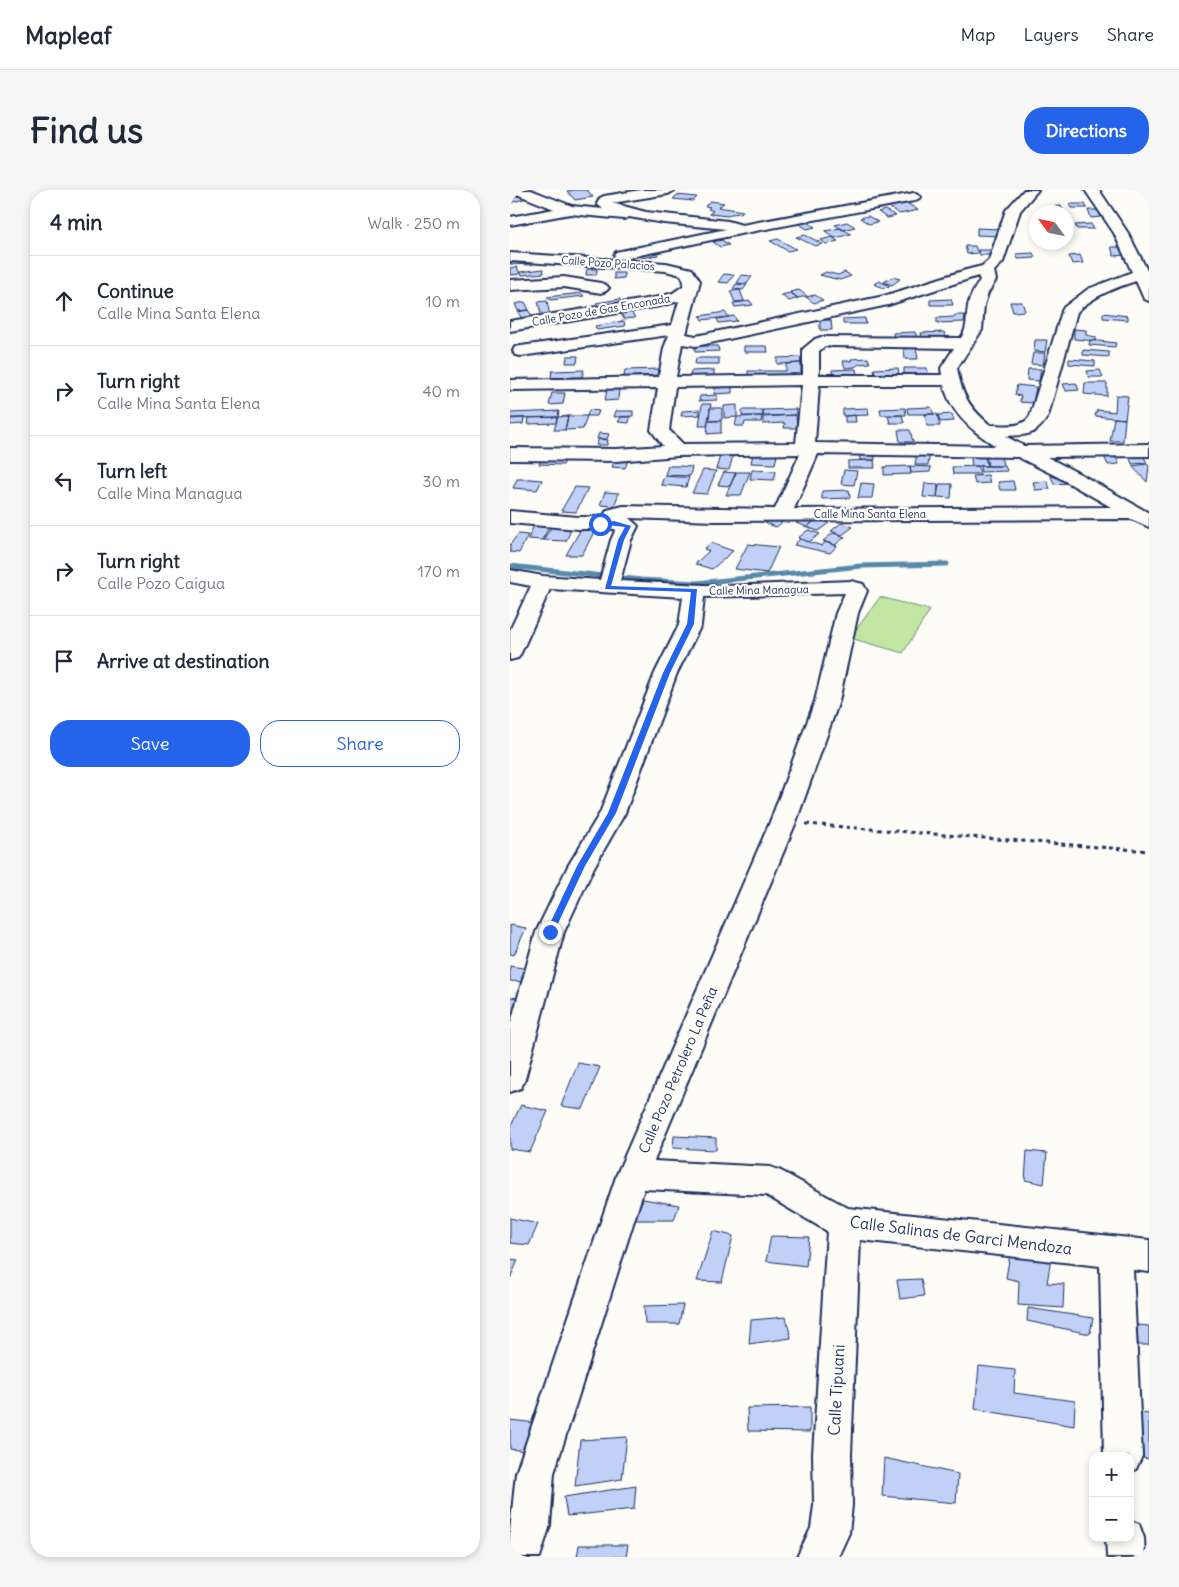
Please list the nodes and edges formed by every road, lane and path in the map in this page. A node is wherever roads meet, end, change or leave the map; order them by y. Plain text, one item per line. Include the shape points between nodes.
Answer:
1 (520, 190) edge
2 (668, 190) edge
3 (1031, 190) edge
4 (1092, 190) edge
5 (914, 197) dead end
6 (570, 210) junction
7 (652, 217) junction
8 (510, 221) edge
9 (738, 230) junction
10 (510, 257) edge
11 (591, 261) junction
12 (987, 270) junction
13 (1141, 274) junction
14 (510, 285) edge
15 (601, 288) dead end
16 (690, 288) junction
17 (1149, 296) edge
18 (511, 321) edge
19 (677, 333) junction
20 (966, 343) junction
21 (516, 369) edge
22 (811, 380) junction
23 (950, 380) junction
24 (669, 382) junction
25 (986, 430) junction
26 (805, 448) junction
27 (678, 450) junction
28 (1149, 450) edge
29 (1021, 452) junction
30 (510, 454) edge
31 (782, 514) junction
32 (510, 516) edge
33 (1144, 516) edge
34 (628, 526) junction
35 (510, 576) edge
36 (543, 582) junction
37 (608, 587) junction
38 (694, 590) junction
39 (857, 591) joint
40 (510, 653) edge
41 (783, 822) junction
42 (1149, 851) edge
43 (510, 1079) edge
44 (634, 1174) junction
45 (844, 1223) junction
46 (1133, 1255) edge
47 (1123, 1452) edge
48 (1125, 1542) edge
49 (820, 1556) edge
50 (521, 1557) edge
51 (1126, 1557) edge

1 - 6 street
2 - 7 street via 605,201 604,204
3 - 12 street via 1014,210 996,262
4 - 13 street via 1117,226
5 - 9 street
6 - 7 street
6 - 8 street
7 - 9 street via 728,225
9 - 11 street
10 - 11 street, Calle Pozo Palacios
11 - 16 street, Calle Pozo Palacios via 678,269 690,276
12 - 19 street via 888,300 696,342 681,339
12 - 20 street via 988,280 976,305 974,330
13 - 17 street
13 - 25 street via 1089,293 1068,311 1039,416 1032,426 1022,430
14 - 15 street via 574,282
16 - 18 street, Calle Pozo de Gas Enconada via 678,296 660,301
16 - 19 street
18 - 21 street
19 - 21 street
19 - 24 street via 672,348
20 - 22 street via 821,342 811,350
20 - 23 street via 949,368
21 - 24 street
22 - 23 street
22 - 24 street
22 - 26 street
23 - 25 street via 960,406
24 - 27 street via 660,430
25 - 29 street
26 - 27 street
26 - 29 street
26 - 31 street via 810,454
27 - 30 street via 616,455
28 - 29 street
29 - 33 street
31 - 33 street, Calle Mina Santa Elena
31 - 34 street, Calle Mina Santa Elena via 623,512 612,516
32 - 34 street
34 - 37 street
35 - 36 street, Calle Mina Managua
36 - 37 street, Calle Mina Managua
36 - 40 street
37 - 38 street, Calle Mina Managua
38 - 39 street, Calle Mina Managua via 724,592 851,587
38 - 43 street via 690,624 666,673 612,813 581,866 550,932
39 - 41 street, Calle Pozo Petrolero La Peña via 847,613 827,701
41 - 42 path
41 - 44 street, Calle Pozo Petrolero La Peña
44 - 45 street, Calle Salinas de Garci Mendoza via 770,1181
44 - 50 street, Calle Pozo Petrolero La Peña via 535,1473 530,1525
45 - 46 street, Calle Salinas de Garci Mendoza
45 - 49 street, Calle Tipuani via 832,1454 833,1506 830,1533
46 - 47 street
48 - 51 street

